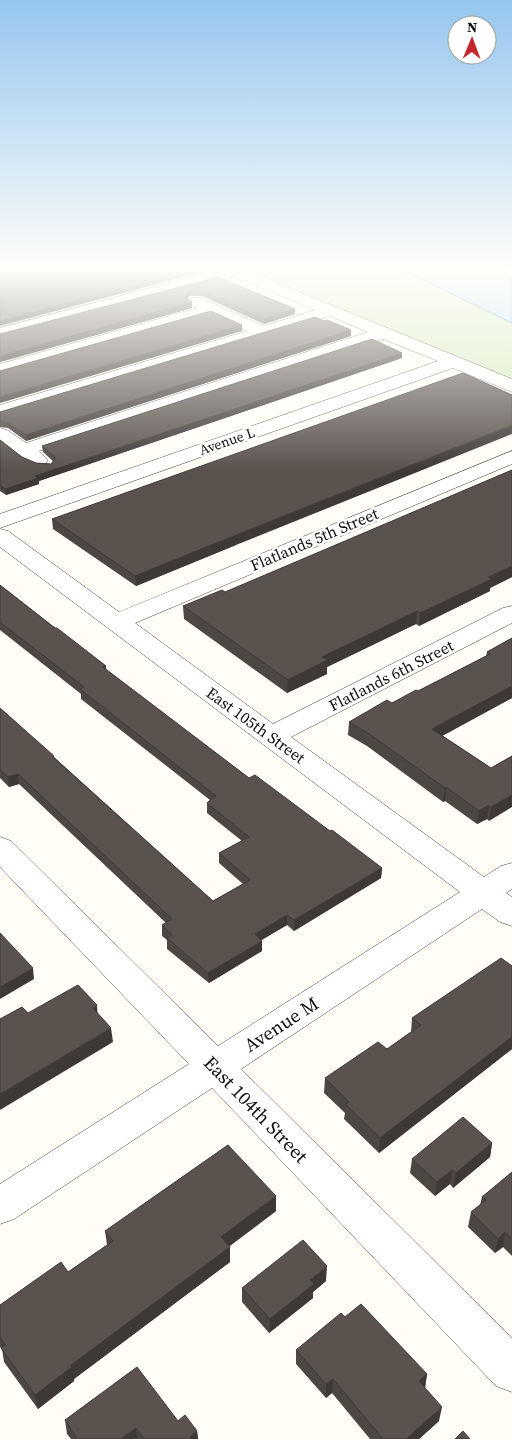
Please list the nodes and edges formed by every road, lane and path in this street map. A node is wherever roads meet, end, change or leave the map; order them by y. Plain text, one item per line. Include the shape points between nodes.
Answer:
1 (118, 336) edge
2 (242, 336) edge
3 (374, 336) edge
4 (392, 336) edge
5 (453, 362) junction
6 (0, 370) edge
7 (512, 386) edge
8 (0, 411) edge
9 (0, 434) edge
10 (23, 450) junction
11 (512, 456) edge
12 (44, 464) edge
13 (0, 521) edge
14 (0, 536) edge
15 (512, 613) edge
16 (117, 622) junction
17 (271, 736) junction
18 (0, 848) edge
19 (498, 883) edge
20 (512, 914) edge
21 (216, 1067) junction
22 (0, 1206) edge
23 (512, 1370) edge

1 - 6 street
2 - 8 street
3 - 10 street
4 - 5 street
5 - 7 street
5 - 13 street, Avenue L
9 - 10 street
10 - 12 street
11 - 16 street, Flatlands 5th Street
14 - 16 street, East 105th Street
15 - 17 street, Flatlands 6th Street
16 - 17 street, East 105th Street
17 - 19 street, East 105th Street
18 - 21 street, East 104th Street
19 - 20 street, East 105th Street
19 - 21 street, Avenue M
21 - 22 street, Avenue M
21 - 23 street, East 104th Street

